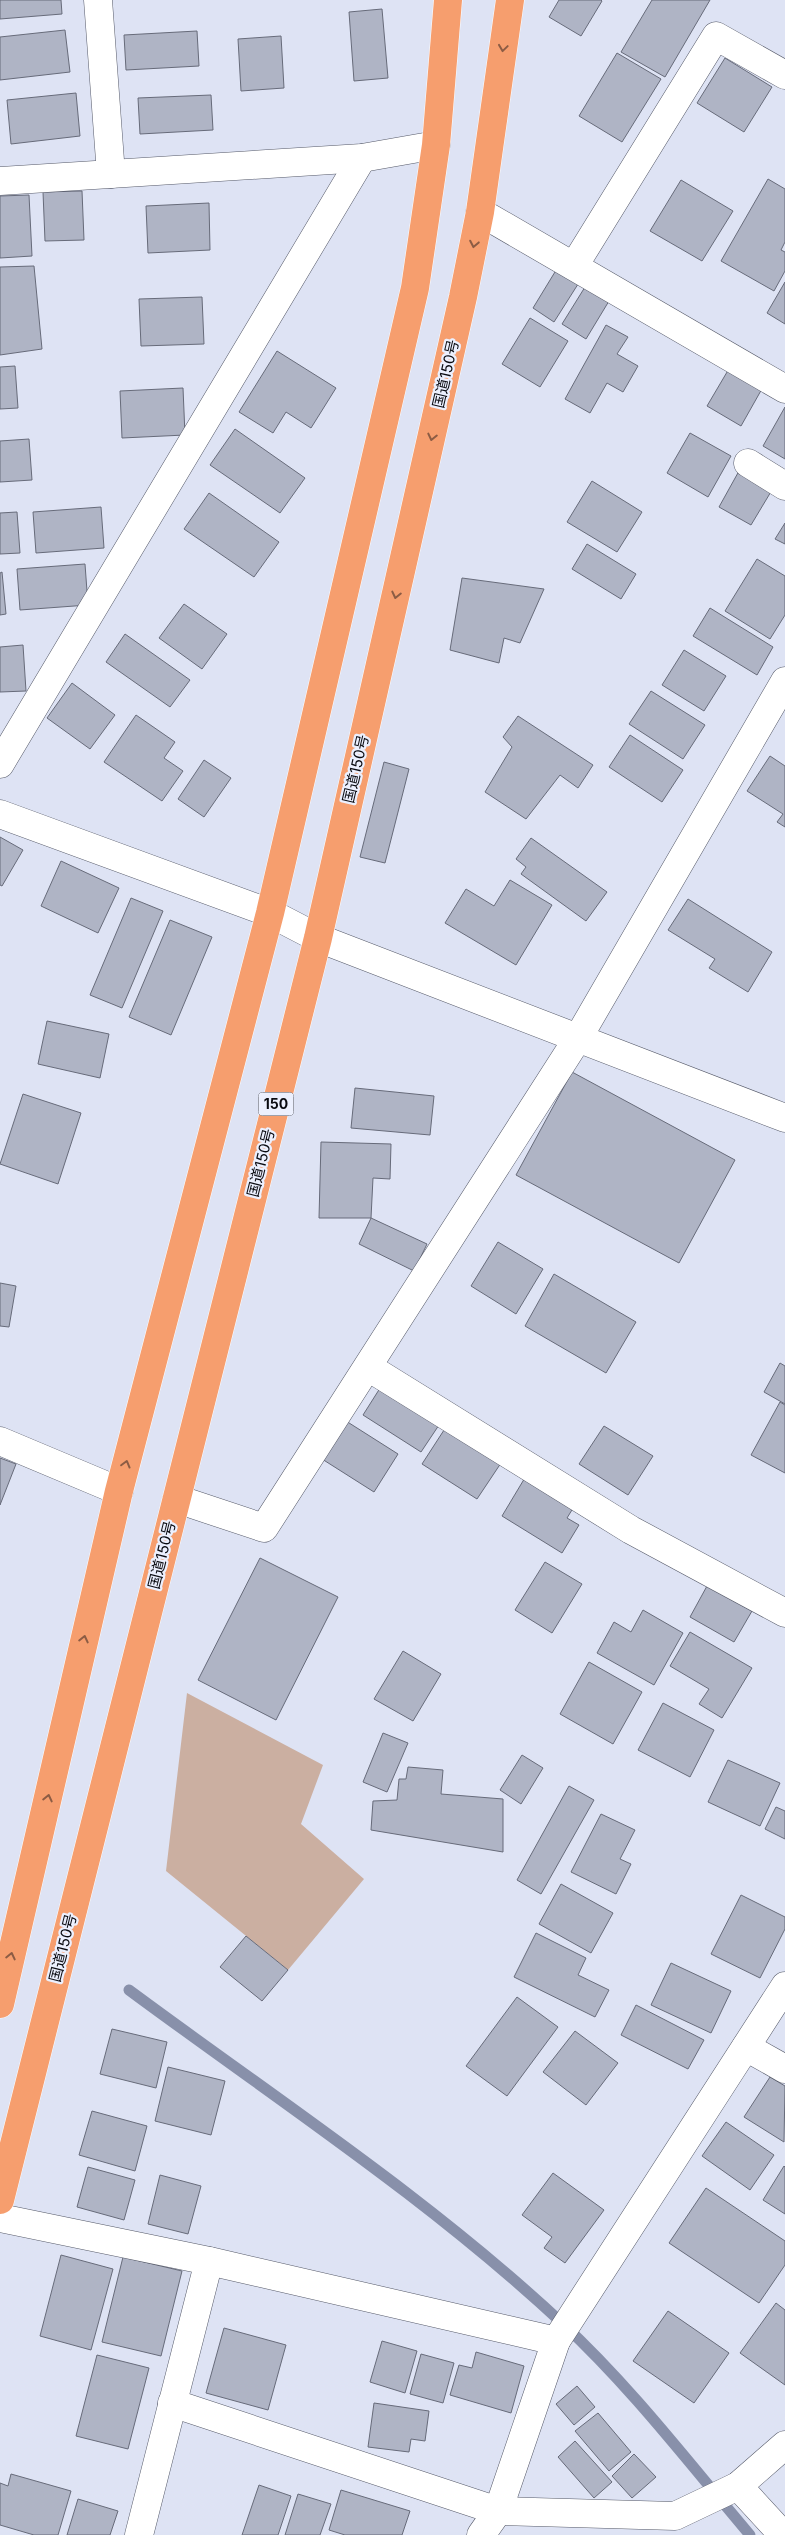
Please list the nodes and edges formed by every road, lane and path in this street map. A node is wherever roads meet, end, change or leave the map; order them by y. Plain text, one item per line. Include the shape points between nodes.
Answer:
1 (98, 0) edge
2 (448, 0) edge
3 (510, 0) edge
4 (785, 75) edge
5 (436, 145) junction
6 (362, 158) junction
7 (111, 174) junction
8 (0, 181) edge
9 (480, 212) junction
10 (574, 266) junction
11 (785, 389) edge
12 (748, 463) dead end
13 (785, 486) edge
14 (785, 681) edge
15 (0, 764) edge
16 (0, 814) edge
17 (270, 913) junction
18 (318, 938) junction
19 (578, 1038) junction
20 (785, 1118) edge
21 (368, 1367) junction
22 (0, 1441) edge
23 (119, 1491) junction
24 (176, 1499) junction
25 (785, 1614) edge
26 (785, 1986) edge
27 (0, 2004) edge
28 (746, 2047) junction
29 (785, 2069) edge
30 (0, 2200) edge
31 (0, 2218) edge
32 (209, 2261) junction
33 (556, 2341) junction
34 (172, 2403) junction
35 (785, 2445) edge
36 (738, 2486) junction
37 (498, 2511) junction
38 (139, 2535) edge
39 (481, 2535) edge
40 (783, 2535) edge

1 - 7 street
2 - 5 highway
3 -> 9 highway, 国道150号 / 150
4 - 10 street via 716,36
5 - 6 street
5 - 17 highway via 415,288
6 - 7 street
6 - 15 street
7 - 8 street
9 - 10 street
9 -> 18 highway, 国道150号 / 150
10 - 11 street
12 - 13 street
14 - 19 street
16 - 17 street
17 - 18 street
23 -> 17 highway
18 - 19 street
18 - 24 highway, 国道150号 / 150
19 - 20 street
19 - 21 street
21 - 24 street via 264,1528
21 - 25 street via 631,1530
22 - 23 street
27 -> 23 highway
24 - 30 highway, 国道150号 / 150
26 - 28 street
28 - 29 street
28 - 33 street
31 - 32 street
32 - 33 street
32 - 34 street
33 - 37 street
34 - 37 street
34 - 38 street
35 - 36 street
36 - 37 street via 675,2516
36 - 40 street
37 - 39 street

